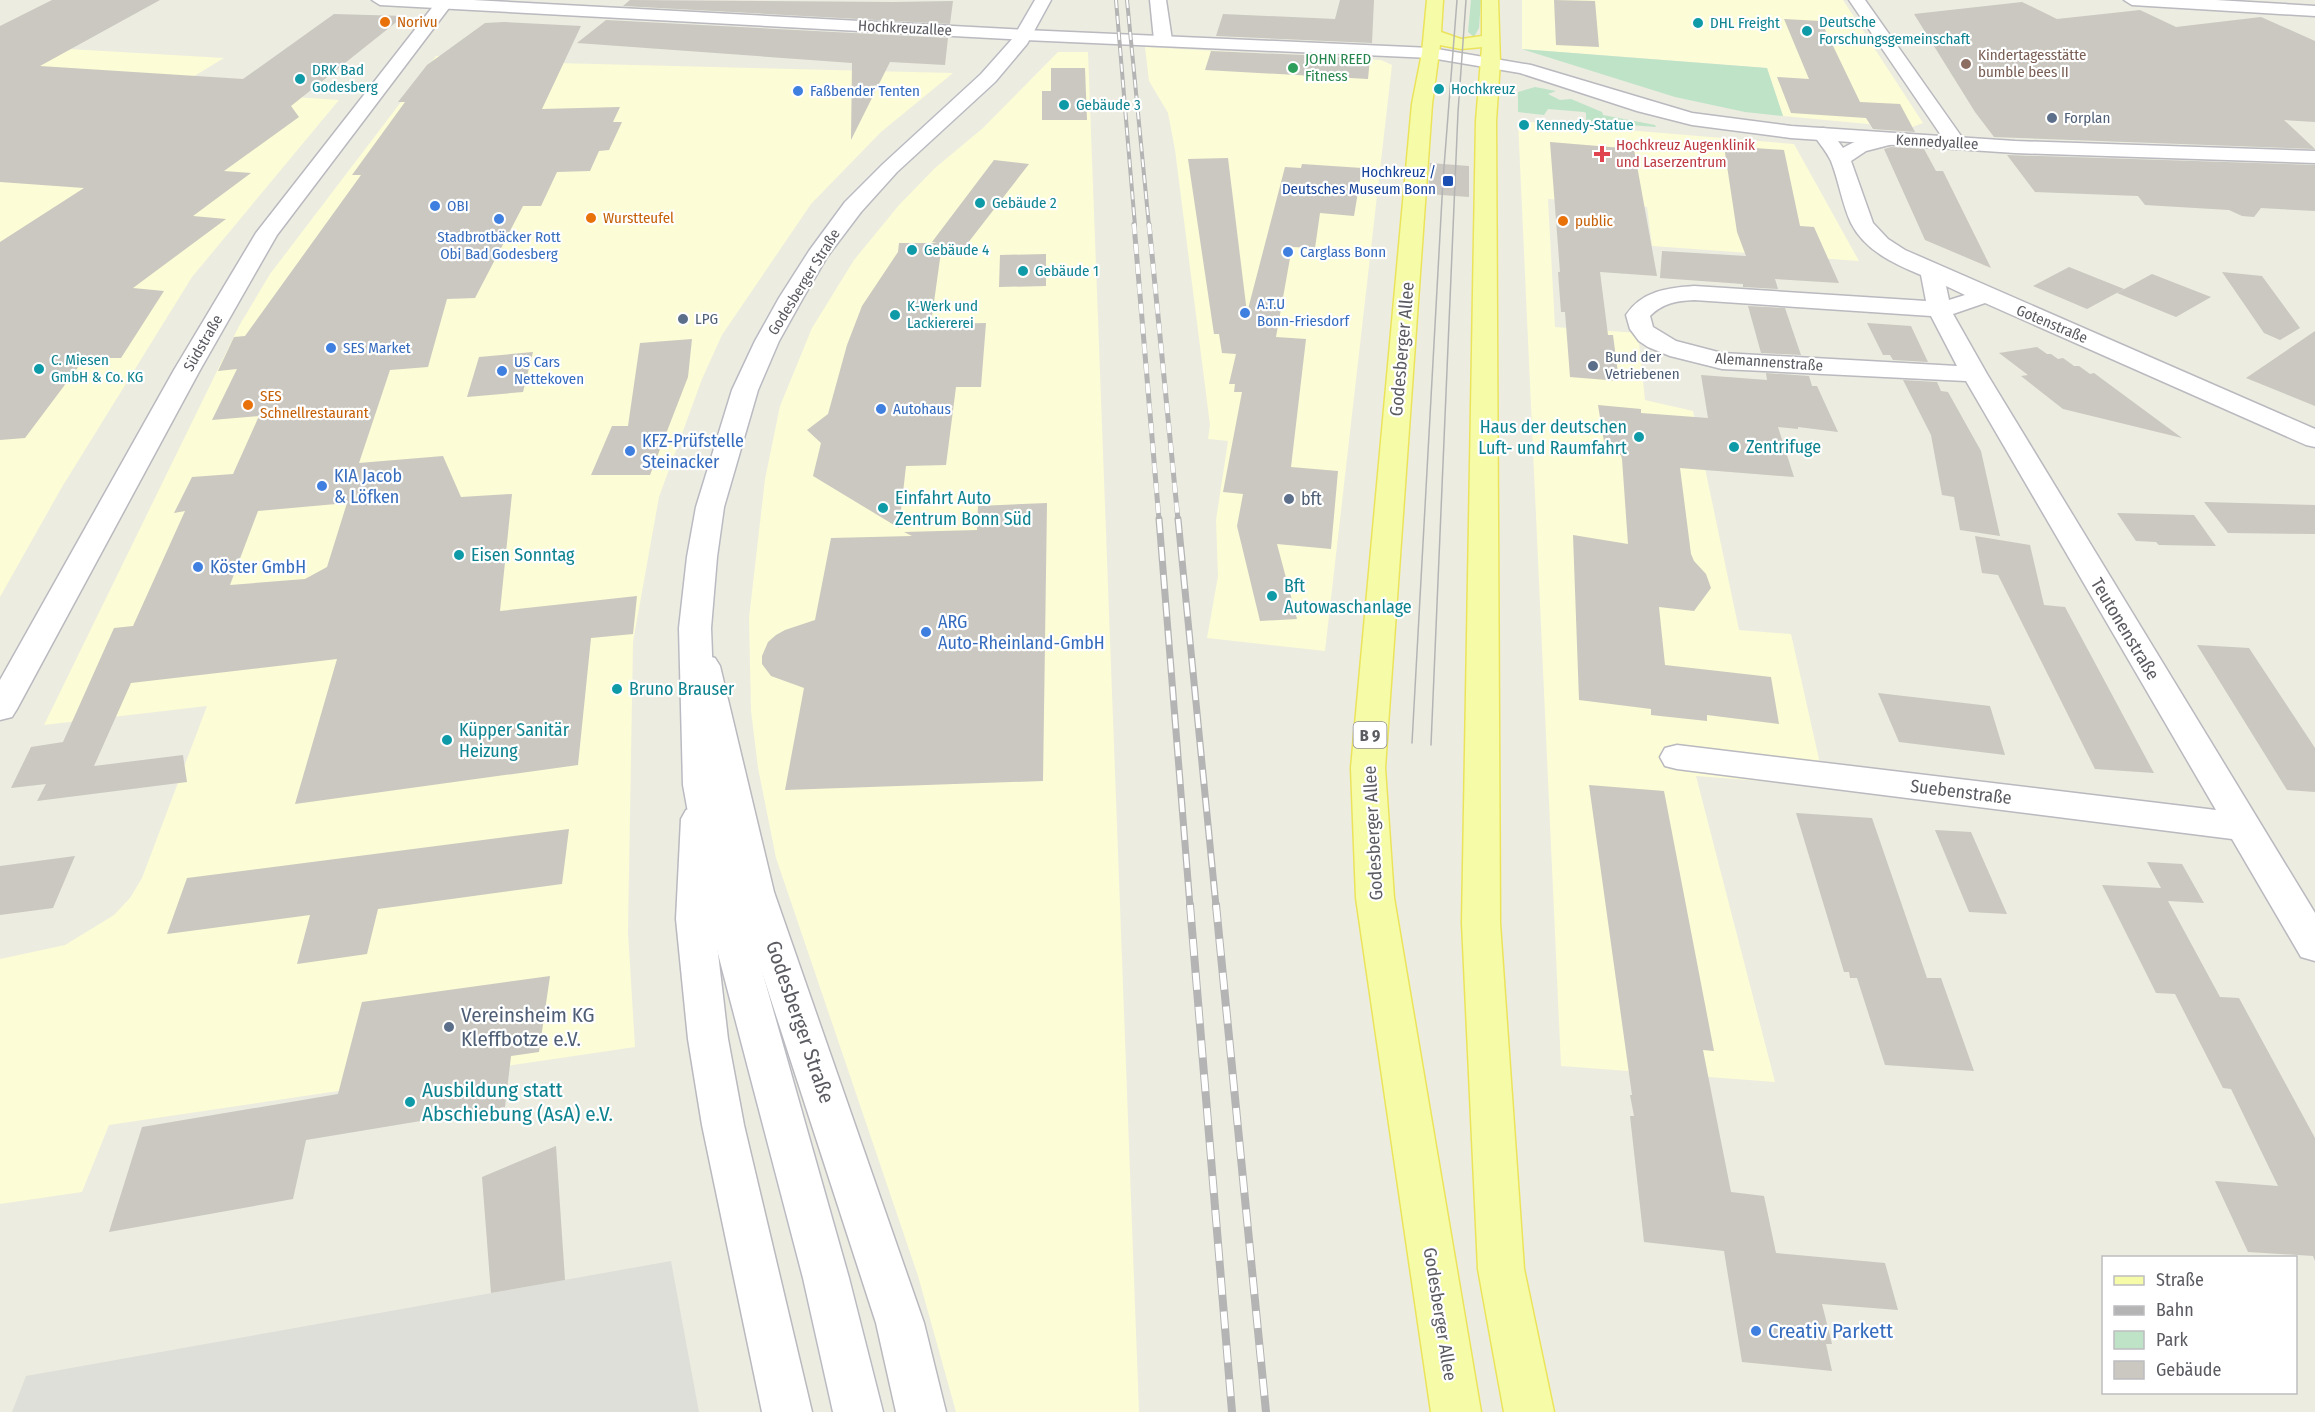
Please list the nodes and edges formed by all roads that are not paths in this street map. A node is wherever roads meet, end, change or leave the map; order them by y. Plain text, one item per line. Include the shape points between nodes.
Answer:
1 (380, 0) edge
2 (1043, 0) edge
3 (1158, 0) edge
4 (1435, 0) edge
5 (1490, 0) edge
6 (1857, 0) edge
7 (2132, 0) edge
8 (446, 2) edge
9 (2315, 11) edge
10 (1024, 35) junction
11 (1163, 40) junction
12 (1431, 44) junction
13 (1490, 63) junction
14 (1566, 81) junction
15 (1823, 134) junction
16 (1890, 139) junction
17 (1956, 143) junction
18 (2315, 157) edge
19 (1840, 159) junction
20 (1932, 272) junction
21 (1984, 295) junction
22 (1939, 309) junction
23 (1974, 374) junction
24 (2315, 439) edge
25 (695, 628) junction
26 (0, 709) edge
27 (1677, 757) dead end
28 (700, 785) junction
29 (2245, 827) junction
30 (2315, 946) edge
31 (787, 1412) edge
32 (858, 1412) edge
33 (921, 1412) edge
34 (1456, 1412) edge
35 (1529, 1412) edge

1 - 8 street, Hochkreuzallee
2 - 10 street, Godesberger Straße
3 - 11 street
4 - 12 main road, Godesberger Allee / B 9
5 - 13 main road
6 - 17 street
7 - 9 street
8 - 10 street, Hochkreuzallee
8 - 26 street, Südstraße via 267,233
10 - 11 street, Hochkreuzallee
10 - 25 street, Godesberger Straße via 988,78 853,207 790,298 746,390 727,445 710,507
11 - 12 street, Hochkreuzallee
12 - 13 street, Kennedyallee
12 - 34 main road, Godesberger Allee / B 9 via 1422,104 1368,768 1376,898
13 - 14 street, Kennedyallee
13 - 14 street, Kennedyallee via 1527,81
13 - 35 main road via 1481,923 1501,1269
14 - 15 street, Kennedyallee via 1673,115
15 - 16 street, Kennedyallee
15 - 19 street, Gotenstraße
16 - 17 street, Kennedyallee
16 - 19 street via 1860,147
17 - 18 street, Kennedyallee
19 - 20 street, Gotenstraße via 1867,232 1889,251
20 - 21 street, Gotenstraße
20 - 22 street, Teutonenstraße
21 - 22 street
21 - 24 street, Gotenstraße
22 - 23 street, Teutonenstraße
22 - 23 street, Alemannenstraße via 1694,293 1648,303 1638,315 1642,330 1657,342 1722,360
23 - 29 street, Teutonenstraße
25 - 28 street, Godesberger Straße
25 - 33 street, Godesberger Straße via 756,892 900,1323
27 - 29 street, Suebenstraße
28 - 31 street, Godesberger Straße via 696,919 708,1039 723,1125
28 - 32 street, Godesberger Straße via 723,900 826,1278
29 - 30 street, Teutonenstraße

